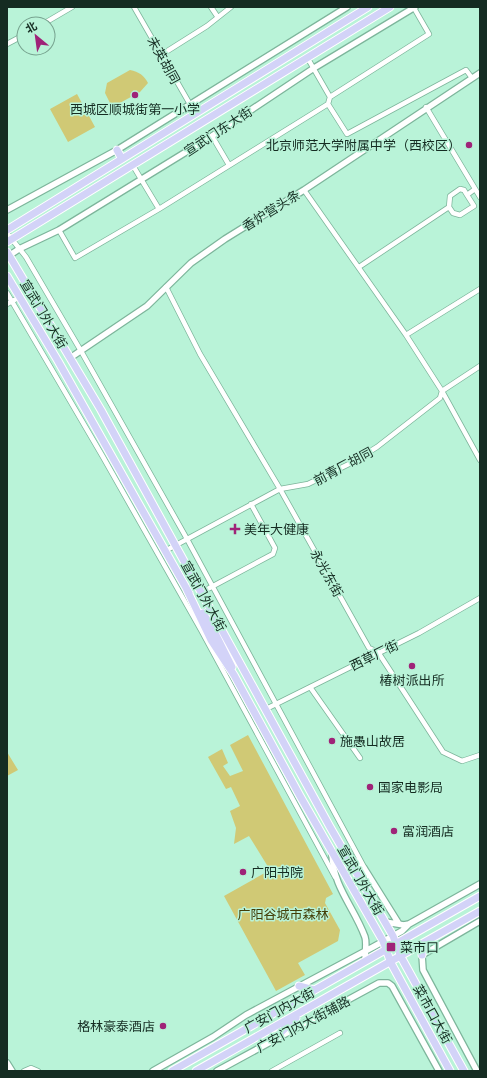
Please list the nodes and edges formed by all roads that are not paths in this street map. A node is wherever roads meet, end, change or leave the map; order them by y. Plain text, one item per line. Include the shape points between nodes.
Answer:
1 (72, 7) edge
2 (134, 7) edge
3 (211, 7) edge
4 (231, 7) edge
5 (347, 7) edge
6 (368, 7) edge
7 (390, 7) edge
8 (414, 7) edge
9 (56, 16) edge
10 (217, 16) junction
11 (16, 39) edge
12 (7, 44) edge
13 (161, 55) junction
14 (307, 58) junction
15 (314, 68) junction
16 (480, 73) edge
17 (472, 78) junction
18 (330, 97) junction
19 (189, 104) junction
20 (328, 104) junction
21 (426, 107) junction
22 (195, 113) junction
23 (212, 136) junction
24 (117, 150) junction
25 (122, 158) junction
26 (132, 164) junction
27 (228, 165) junction
28 (140, 180) junction
29 (475, 189) junction
30 (304, 190) junction
31 (467, 195) junction
32 (480, 197) edge
33 (449, 208) junction
34 (159, 209) junction
35 (7, 210) edge
36 (7, 230) edge
37 (59, 230) junction
38 (7, 233) edge
39 (7, 242) edge
40 (19, 249) junction
41 (8, 255) edge
42 (359, 267) junction
43 (7, 276) edge
44 (166, 287) junction
45 (480, 289) edge
46 (7, 293) edge
47 (20, 297) junction
48 (12, 301) junction
49 (7, 304) edge
50 (406, 335) junction
51 (81, 350) junction
52 (70, 358) junction
53 (480, 366) edge
54 (442, 391) junction
55 (480, 460) edge
56 (280, 489) junction
57 (251, 504) junction
58 (186, 539) junction
59 (176, 545) junction
60 (165, 551) junction
61 (212, 586) junction
62 (202, 592) junction
63 (480, 598) edge
64 (378, 652) junction
65 (310, 687) junction
66 (276, 704) junction
67 (266, 709) junction
68 (480, 755) edge
69 (360, 758) dead end
70 (344, 851) junction
71 (332, 853) junction
72 (364, 868) junction
73 (337, 882) junction
74 (480, 884) edge
75 (480, 896) edge
76 (480, 911) edge
77 (480, 914) edge
78 (472, 916) junction
79 (480, 921) edge
80 (385, 922) junction
81 (399, 924) junction
82 (409, 924) junction
83 (393, 936) junction
84 (383, 941) junction
85 (428, 941) junction
86 (365, 944) junction
87 (396, 944) junction
88 (386, 950) junction
89 (365, 951) junction
90 (357, 955) junction
91 (422, 955) junction
92 (401, 957) junction
93 (365, 961) junction
94 (391, 962) junction
95 (299, 986) junction
96 (314, 990) junction
97 (304, 1010) junction
98 (340, 1033) dead end
99 (273, 1040) junction
100 (7, 1062) edge
101 (12, 1071) edge
102 (24, 1071) edge
103 (38, 1071) edge
104 (153, 1071) edge
105 (172, 1071) edge
106 (196, 1071) edge
107 (217, 1071) edge
108 (272, 1071) edge
109 (439, 1071) edge
110 (450, 1071) edge
111 (464, 1071) edge
112 (478, 1071) edge

1 - 9 street
2 - 13 street, 未英胡同
3 - 10 street
4 - 10 street
5 - 19 street
6 - 22 main road, 宣武门东大街
7 - 14 main road, 宣武门东大街
8 - 15 street, 宣武门东大街
8 - 18 street via 429,34
10 - 13 street via 207,26
11 - 12 street
13 - 19 street, 未英胡同
14 - 15 street
14 - 26 main road, 宣武门东大街
15 - 18 street
15 - 23 street, 宣武门东大街
16 - 17 street, 香炉营头条
17 - 20 street via 466,70 347,134
17 - 21 street, 香炉营头条
18 - 20 street
19 - 22 street, 未英胡同
19 - 24 street
20 - 27 street
21 - 29 street
21 - 30 street, 香炉营头条
22 - 25 main road, 宣武门东大街
23 - 27 street
23 - 28 street, 宣武门东大街
24 - 25 main road
24 - 35 street
25 - 36 main road, 宣武门东大街
26 - 28 street
26 - 39 main road, 宣武门东大街
27 - 34 street
28 - 34 street
28 - 37 street, 宣武门东大街
29 - 31 street
29 - 32 street
30 - 42 street
30 - 44 street, 香炉营头条 via 208,251
31 - 33 street via 460,189 450,196
31 - 33 street via 474,206 470,209 460,215 453,213
33 - 42 street
34 - 37 street via 75,258
37 - 40 street, 宣武门东大街
38 - 40 street
40 - 41 street, 宣武门东大街
40 - 51 street via 26,256
41 - 52 main road, 宣武门外大街
42 - 50 street
43 - 47 main road, 宣武门外大街
44 - 51 street, 香炉营头条 via 147,306
44 - 56 street, 永光东街 via 200,354
45 - 50 street
46 - 48 street
47 - 48 street
47 - 60 main road, 宣武门外大街
48 - 49 street
48 - 73 street via 204,637
50 - 54 street
51 - 52 street, 香炉营头条
51 - 58 street
52 - 59 main road, 宣武门外大街
53 - 54 street, 前青厂胡同
54 - 55 street
54 - 56 street, 前青厂胡同 via 440,398 377,447 329,475 308,484
56 - 57 street, 前青厂胡同
56 - 64 street, 永光东街 via 369,648
57 - 58 street, 前青厂胡同
57 - 61 street via 272,540 275,548 273,554
58 - 59 street, 前青厂胡同
58 - 61 street
59 - 60 street, 前青厂胡同
59 - 62 main road, 宣武门外大街
60 - 71 main road, 宣武门外大街 via 215,633 234,675
61 - 62 street
61 - 66 street
62 - 67 main road, 宣武门外大街
63 - 64 street, 西草厂街 via 420,633
64 - 65 street, 西草厂街
64 - 68 street, 永光东街 via 443,752 462,761
65 - 66 street, 西草厂街
65 - 69 street
66 - 67 street, 西草厂街
66 - 72 street
67 - 70 main road, 宣武门外大街
70 - 72 street
70 - 80 main road, 宣武门外大街
71 - 73 street
71 - 84 main road, 宣武门外大街
72 - 81 street
73 - 86 street via 365,937
74 - 82 street
75 - 87 main road, 广安门内大街
76 - 78 main road
77 - 78 main road
78 - 85 main road, 广安门内大街
79 - 91 street
80 - 81 street
80 - 83 main road, 宣武门外大街
81 - 82 street
82 - 83 street
83 - 84 street
83 - 87 main road, 宣武门外大街
84 - 88 main road, 宣武门外大街
84 - 89 street
85 - 91 main road via 422,949
85 - 92 main road, 广安门内大街
86 - 89 street
86 - 90 street
87 - 88 main road, 广安门内大街
87 - 92 main road, 菜市口大街
88 - 93 main road, 广安门内大街
88 - 94 main road, 菜市口大街
89 - 90 street
89 - 93 street
90 - 95 street
91 - 112 street via 423,970
92 - 94 main road, 广安门内大街
92 - 111 main road, 菜市口大街
93 - 96 main road, 广安门内大街
94 - 97 main road, 广安门内大街
94 - 110 main road, 菜市口大街
95 - 96 main road
95 - 104 street
96 - 105 main road, 广安门内大街
97 - 99 main road
97 - 106 main road, 广安门内大街
98 - 108 street
99 - 107 street, 广安门内大街辅路
99 - 109 street, 广安门内大街辅路 via 379,983 390,984
100 - 101 street
102 - 103 street via 31,1068

